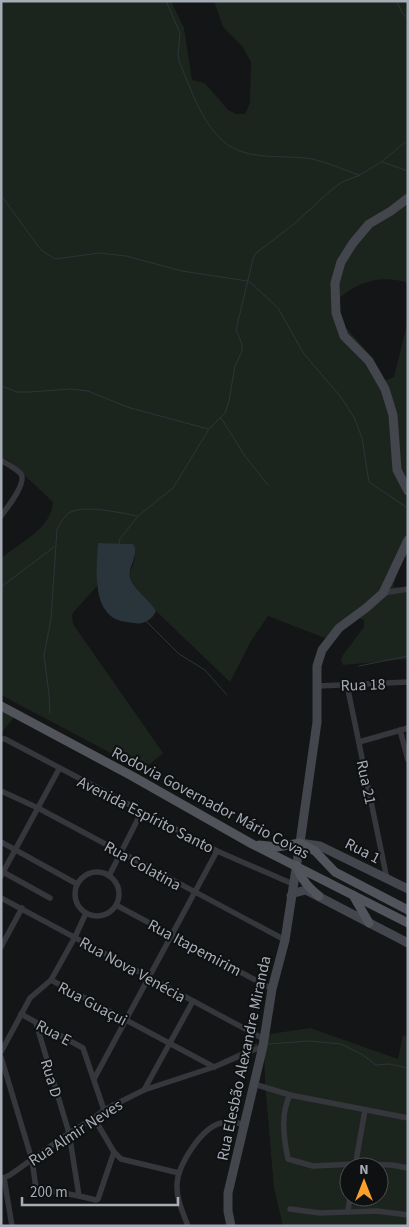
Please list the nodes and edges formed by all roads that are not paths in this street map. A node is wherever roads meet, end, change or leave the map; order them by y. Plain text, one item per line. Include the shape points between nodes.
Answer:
1 (408, 198) edge
2 (1, 460) edge
3 (408, 491) edge
4 (1, 516) edge
5 (408, 540) edge
6 (408, 589) edge
7 (383, 592) junction
8 (408, 682) edge
9 (347, 685) junction
10 (318, 686) junction
11 (1, 706) edge
12 (408, 728) edge
13 (400, 730) junction
14 (1, 739) edge
15 (358, 742) junction
16 (408, 759) edge
17 (58, 769) junction
18 (1, 790) edge
19 (38, 808) junction
20 (142, 811) junction
21 (1, 842) edge
22 (300, 843) junction
23 (252, 844) junction
24 (16, 850) junction
25 (217, 851) junction
26 (331, 851) junction
27 (120, 852) junction
28 (325, 863) junction
29 (296, 865) junction
30 (2, 872) edge
31 (109, 876) junction
32 (387, 879) junction
33 (77, 884) junction
34 (293, 884) junction
35 (408, 889) edge
36 (306, 890) junction
37 (194, 892) junction
38 (353, 895) junction
39 (291, 896) junction
40 (320, 896) junction
41 (1, 898) edge
42 (50, 898) dead end
43 (116, 905) junction
44 (22, 908) junction
45 (408, 910) edge
46 (86, 913) junction
47 (369, 923) junction
48 (408, 923) edge
49 (171, 934) junction
50 (75, 937) junction
51 (285, 940) junction
52 (408, 943) edge
53 (1, 947) edge
54 (149, 978) junction
55 (51, 980) junction
56 (272, 989) junction
57 (192, 1001) junction
58 (21, 1014) junction
59 (125, 1021) junction
60 (36, 1023) junction
61 (264, 1043) junction
62 (168, 1044) junction
63 (1, 1052) edge
64 (1, 1057) edge
65 (214, 1067) junction
66 (94, 1079) junction
67 (254, 1084) junction
68 (144, 1090) junction
69 (290, 1095) junction
70 (104, 1110) junction
71 (365, 1110) junction
72 (94, 1118) junction
73 (408, 1118) edge
74 (244, 1124) junction
75 (69, 1133) junction
76 (114, 1152) junction
77 (356, 1157) edge
78 (32, 1160) junction
79 (339, 1165) edge
80 (389, 1165) edge
81 (408, 1168) edge
82 (179, 1173) junction
83 (3, 1179) edge
84 (80, 1196) junction
85 (349, 1207) edge
86 (290, 1209) dead end
87 (348, 1211) junction
88 (408, 1215) edge
89 (12, 1226) edge
90 (188, 1226) edge
91 (231, 1226) edge

1 - 3 street via 369,224 341,262 335,283 336,313 344,336 369,361 385,388 393,415 397,470
2 - 4 street via 20,473 23,480
5 - 7 street
6 - 7 street
7 - 10 street, Rua Elesbão Alexandre Miranda via 339,628 322,650 317,666
8 - 9 street, Rua 18
9 - 10 street, Rua 18
9 - 15 street, Rua 21
10 - 22 street, Rua Elesbão Alexandre Miranda via 317,722
11 - 23 main road, Rodovia Governador Mário Covas
12 - 13 street
13 - 15 street
13 - 16 street
14 - 17 street, Avenida Espírito Santo
15 - 32 street, Rua 21
17 - 19 street
17 - 20 street, Avenida Espírito Santo
18 - 19 street, Rua Colatina
19 - 24 street
19 - 27 street, Rua Colatina
20 - 25 street, Avenida Espírito Santo
20 - 27 street
21 - 24 street
22 - 23 main road via 277,847
22 - 26 street, Rua 1
22 - 28 main road via 315,851
22 - 29 street, Rua Elesbão Alexandre Miranda
23 - 29 main road, Rodovia Governador Mário Covas
24 - 30 street
24 - 33 street
25 - 34 street, Avenida Espírito Santo
25 - 37 street
26 - 28 street, Rua 1
26 - 32 street, Rua 1
27 - 31 street
27 - 37 street, Rua Colatina
28 - 45 main road via 335,872
29 - 34 street, Rua Elesbão Alexandre Miranda
29 - 38 main road, Rodovia Governador Mário Covas
29 - 40 main road via 302,880
30 - 42 street
31 - 33 street via 91,873
31 - 43 street via 118,887
32 - 35 street, Rua 1
33 - 46 street via 75,899
34 - 36 street
34 - 39 street, Rua Elesbão Alexandre Miranda
36 - 39 street
36 - 40 street
37 - 49 street
37 - 51 street, Rua Colatina
38 - 47 main road
38 - 48 main road, Rodovia Governador Mário Covas
39 - 51 street, Rua Elesbão Alexandre Miranda
40 - 47 street
41 - 44 street, Rua Nova Venécia
43 - 46 street via 101,916
43 - 49 street, Rua Itapemirim
44 - 50 street, Rua Nova Venécia
44 - 53 street
46 - 50 street
47 - 52 street
49 - 54 street
49 - 56 street, Rua Itapemirim
50 - 54 street, Rua Nova Venécia
50 - 55 street
51 - 56 street, Rua Elesbão Alexandre Miranda
54 - 57 street, Rua Nova Venécia
54 - 59 street
55 - 58 street, Rua Guaçui via 32,996
55 - 59 street, Rua Guaçui
56 - 61 street, Rua Elesbão Alexandre Miranda
57 - 61 street, Rua Nova Venécia
57 - 62 street
58 - 60 street, Rua E
58 - 63 street, Rua Guaçui
59 - 62 street, Rua Guaçui
59 - 66 street
60 - 66 street, Rua E via 83,1048
60 - 75 street, Rua D
61 - 65 street, Rua Almir Neves
61 - 67 street, Rua Elesbão Alexandre Miranda
62 - 65 street, Rua Guaçui
62 - 68 street
64 - 78 street
65 - 68 street, Rua Almir Neves
66 - 70 street, Rua E
67 - 69 street
67 - 74 street, Rua Elesbão Alexandre Miranda
68 - 70 street, Rua Almir Neves
69 - 71 street
69 - 79 street via 284,1124 288,1159 313,1166
70 - 72 street, Rua Almir Neves
71 - 73 street
71 - 77 street
72 - 75 street, Rua Almir Neves
72 - 76 street
74 - 82 street via 221,1123 209,1130 190,1150
74 - 91 street, Rua Elesbão Alexandre Miranda via 228,1193
75 - 78 street, Rua Almir Neves
75 - 84 street, Rua D
76 - 82 street via 121,1159
76 - 84 street via 98,1198
78 - 83 street, Rua Almir Neves
78 - 84 street via 36,1188
80 - 81 street
82 - 90 street via 180,1204
83 - 89 street
85 - 87 street
86 - 87 street via 320,1213
87 - 88 street

